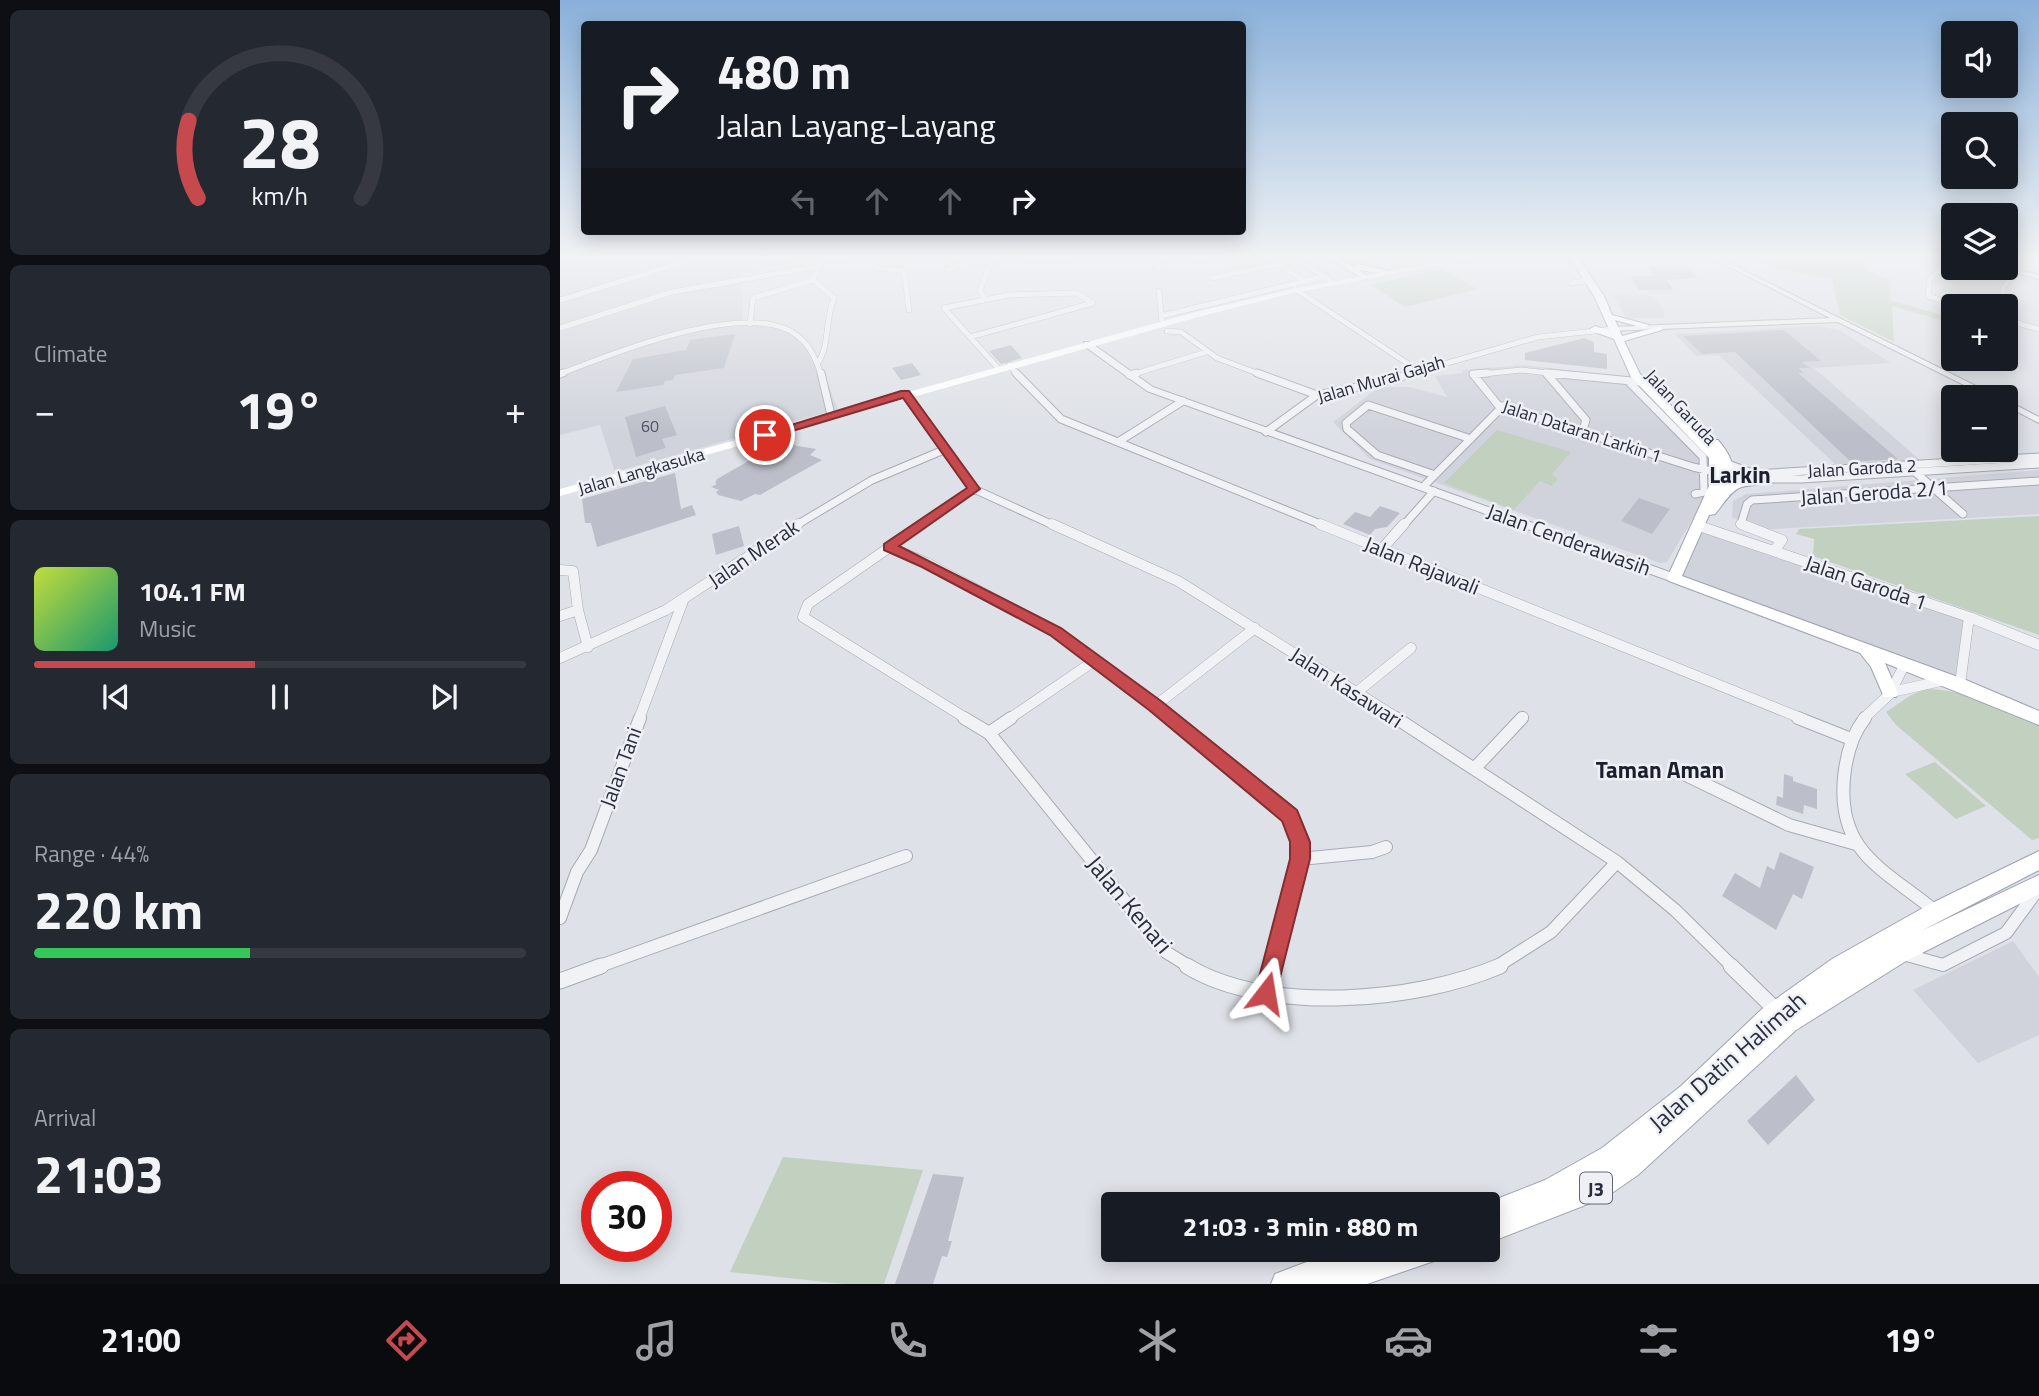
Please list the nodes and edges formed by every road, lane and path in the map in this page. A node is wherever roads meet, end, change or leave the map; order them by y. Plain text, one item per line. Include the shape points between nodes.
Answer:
1 (597, 316) edge
2 (752, 316) edge
3 (827, 316) edge
4 (951, 316) edge
5 (1048, 316) edge
6 (1163, 316) edge
7 (1189, 316) edge
8 (1193, 316) edge
9 (1333, 316) edge
10 (1610, 316) edge
11 (1811, 316) edge
12 (1801, 317) joint
13 (1826, 317) junction
14 (1813, 318) junction
15 (1837, 320) joint
16 (1164, 323) junction
17 (2018, 323) edge
18 (750, 324) junction
19 (1644, 325) joint
20 (560, 328) edge
21 (1594, 328) junction
22 (1616, 328) junction
23 (1659, 328) joint
24 (1843, 329) junction
25 (2039, 329) edge
26 (969, 337) junction
27 (1091, 343) junction
28 (1206, 352) junction
29 (1908, 358) junction
30 (817, 364) junction
31 (1009, 365) junction
32 (998, 368) junction
33 (1416, 369) junction
34 (1545, 372) junction
35 (560, 374) edge
36 (1129, 375) junction
37 (1636, 383) junction
38 (1956, 385) edge
39 (1968, 385) edge
40 (905, 394) junction
41 (1317, 395) junction
42 (1183, 401) junction
43 (1503, 406) junction
44 (2018, 409) edge
45 (831, 415) junction
46 (2018, 418) edge
47 (2036, 418) edge
48 (2039, 429) edge
49 (1584, 430) junction
50 (1266, 432) junction
51 (1471, 439) junction
52 (1118, 442) junction
53 (946, 449) junction
54 (2039, 457) edge
55 (2039, 468) edge
56 (1719, 470) junction
57 (1915, 472) junction
58 (1435, 475) junction
59 (1811, 479) junction
60 (1760, 481) junction
61 (2039, 481) edge
62 (974, 489) junction
63 (1428, 489) junction
64 (1934, 489) junction
65 (1726, 492) junction
66 (560, 493) edge
67 (1695, 494) dead end
68 (1827, 495) junction
69 (1963, 514) dead end
70 (1701, 521) junction
71 (889, 547) junction
72 (1382, 549) junction
73 (1774, 551) junction
74 (560, 570) edge
75 (1674, 578) junction
76 (683, 600) junction
77 (578, 610) junction
78 (663, 612) junction
79 (677, 615) junction
80 (560, 616) edge
81 (1969, 617) junction
82 (1255, 628) junction
83 (2039, 645) edge
84 (588, 648) junction
85 (1410, 648) dead end
86 (1865, 649) junction
87 (560, 658) edge
88 (1094, 661) junction
89 (1905, 664) junction
90 (1954, 682) junction
91 (1357, 692) junction
92 (1890, 694) junction
93 (1155, 706) junction
94 (1523, 717) dead end
95 (2039, 718) edge
96 (989, 733) junction
97 (1851, 739) junction
98 (1474, 769) junction
99 (1684, 774) dead end
100 (1856, 844) junction
101 (1386, 847) dead end
102 (906, 856) dead end
103 (1300, 859) junction
104 (2039, 860) edge
105 (1617, 862) junction
106 (2039, 886) edge
107 (1935, 911) junction
108 (560, 918) edge
109 (1898, 953) junction
110 (560, 981) edge
111 (1266, 993) junction
112 (1777, 1011) junction
113 (1500, 1211) edge
114 (1500, 1225) edge
115 (1341, 1262) edge
116 (1385, 1262) edge
117 (1285, 1284) edge
118 (1325, 1284) edge

1 - 20 street
2 - 18 street
3 - 30 street via 823,356
4 - 26 street
5 - 26 street
6 - 16 street
7 - 16 street
8 - 16 main road, Jalan Langkasuka
9 - 33 street
10 - 22 main road, Jalan Garuda
11 - 14 street
12 - 14 street
12 - 19 street
13 - 14 street
13 - 15 street
13 - 24 street
14 - 23 street
14 - 24 street
15 - 29 street
16 - 27 main road, Jalan Langkasuka
16 - 28 street
17 - 25 street
18 - 30 street via 791,331
18 - 35 street via 666,335
19 - 22 main road
21 - 22 main road
21 - 22 main road
21 - 33 street, Jalan Murai Gajah via 1546,335
22 - 23 main road
22 - 37 main road, Jalan Garuda
22 - 56 main road, Jalan Garuda via 1648,374 1721,450
24 - 29 street
26 - 32 street
27 - 31 main road, Jalan Langkasuka
27 - 36 street, Jalan Cenderawasih
28 - 36 street
28 - 41 street
29 - 38 street
29 - 39 street
30 - 45 street
31 - 32 main road, Jalan Langkasuka
31 - 52 street, Jalan Rajawali via 1061,419
32 - 40 main road, Jalan Langkasuka
33 - 41 street, Jalan Murai Gajah via 1397,379
34 - 37 street
34 - 43 street, Jalan Dataran Larkin 1 via 1517,369 1473,374 1494,402
34 - 49 street via 1586,420
36 - 42 street, Jalan Cenderawasih via 1150,389
37 - 56 main road, Jalan Garuda via 1715,457
40 - 45 main road, Jalan Langkasuka
40 - 53 street
41 - 50 street, Jalan Murai Gajah
42 - 50 street, Jalan Cenderawasih
42 - 52 street
43 - 49 street, Jalan Dataran Larkin 1
43 - 51 street
44 - 47 street
45 - 66 main road, Jalan Langkasuka
46 - 48 street
49 - 56 street, Jalan Dataran Larkin 1
50 - 63 street, Jalan Cenderawasih
51 - 58 street
51 - 58 street via 1368,405 1346,423 1377,455
52 - 72 street, Jalan Rajawali
53 - 62 street
53 - 76 street, Jalan Merak via 886,471 838,496
54 - 56 street, Jalan Garoda 2 via 1755,474
55 - 57 street, Jalan Garoda 2
56 - 60 street, Jalan Garoda 2
56 - 65 main road, Jalan Garuda
56 - 67 street via 1704,492
56 - 70 main road, Jalan Garuda
57 - 59 street, Jalan Garoda 2
57 - 64 street
58 - 63 street
59 - 60 street, Jalan Garoda 2
59 - 68 street
60 - 65 main road via 1736,484
61 - 64 street, Jalan Geroda 2/1
62 - 71 street
62 - 82 street, Jalan Kasawari via 1178,581
63 - 72 street
63 - 75 street, Jalan Cenderawasih
64 - 68 street, Jalan Geroda 2/1
64 - 69 street
65 - 70 main road, Jalan Garuda
68 - 73 street, Jalan Geroda 2/1 via 1747,504 1741,524 1782,540
70 - 73 street, Jalan Garoda 1
70 - 75 main road, Jalan Garuda
71 - 88 street via 1056,632
71 - 96 street, Jalan Kenari via 808,604 803,617
72 - 97 street, Jalan Rajawali
73 - 81 street, Jalan Garoda 1
74 - 77 street via 573,571
75 - 86 main road, Jalan Cenderawasih
76 - 78 street, Jalan Merak
76 - 79 street, Jalan Tani
77 - 80 street
77 - 84 street
78 - 79 street
78 - 84 street, Jalan Merak
79 - 108 street, Jalan Tani via 591,850 577,872
81 - 83 street, Jalan Garoda 1
81 - 90 street
82 - 91 street, Jalan Kasawari
82 - 93 street
84 - 87 street, Jalan Merak
85 - 91 street
86 - 89 main road, Jalan Cenderawasih
86 - 92 main road via 1878,664
88 - 93 street
88 - 96 street
89 - 90 main road, Jalan Cenderawasih
89 - 92 street
90 - 92 street via 1906,687
90 - 95 main road, Jalan Cenderawasih
91 - 98 street, Jalan Kasawari
92 - 97 street
93 - 103 street via 1290,816 1300,842
94 - 98 street
96 - 111 street, Jalan Kenari via 1166,952 1200,974
97 - 100 street via 1843,787 1846,824
98 - 105 street, Jalan Kasawari
99 - 100 street via 1806,831
100 - 107 street
101 - 103 street
102 - 110 street
103 - 111 street
104 - 107 main road, Jalan Datin Halimah / J3
105 - 111 street, Jalan Kenari via 1555,929 1525,952 1457,984 1388,996
105 - 112 street, Jalan Kasawari via 1675,910
106 - 109 main road, Jalan Datin Halimah / J3
106 - 109 street via 2006,933 1943,965
107 - 112 main road, Jalan Datin Halimah / J3 via 1843,965
109 - 114 main road, Jalan Datin Halimah / J3 via 1788,1022 1629,1166 1597,1188
112 - 113 main road, Jalan Datin Halimah / J3 via 1627,1149 1580,1180
115 - 117 main road
116 - 118 main road

